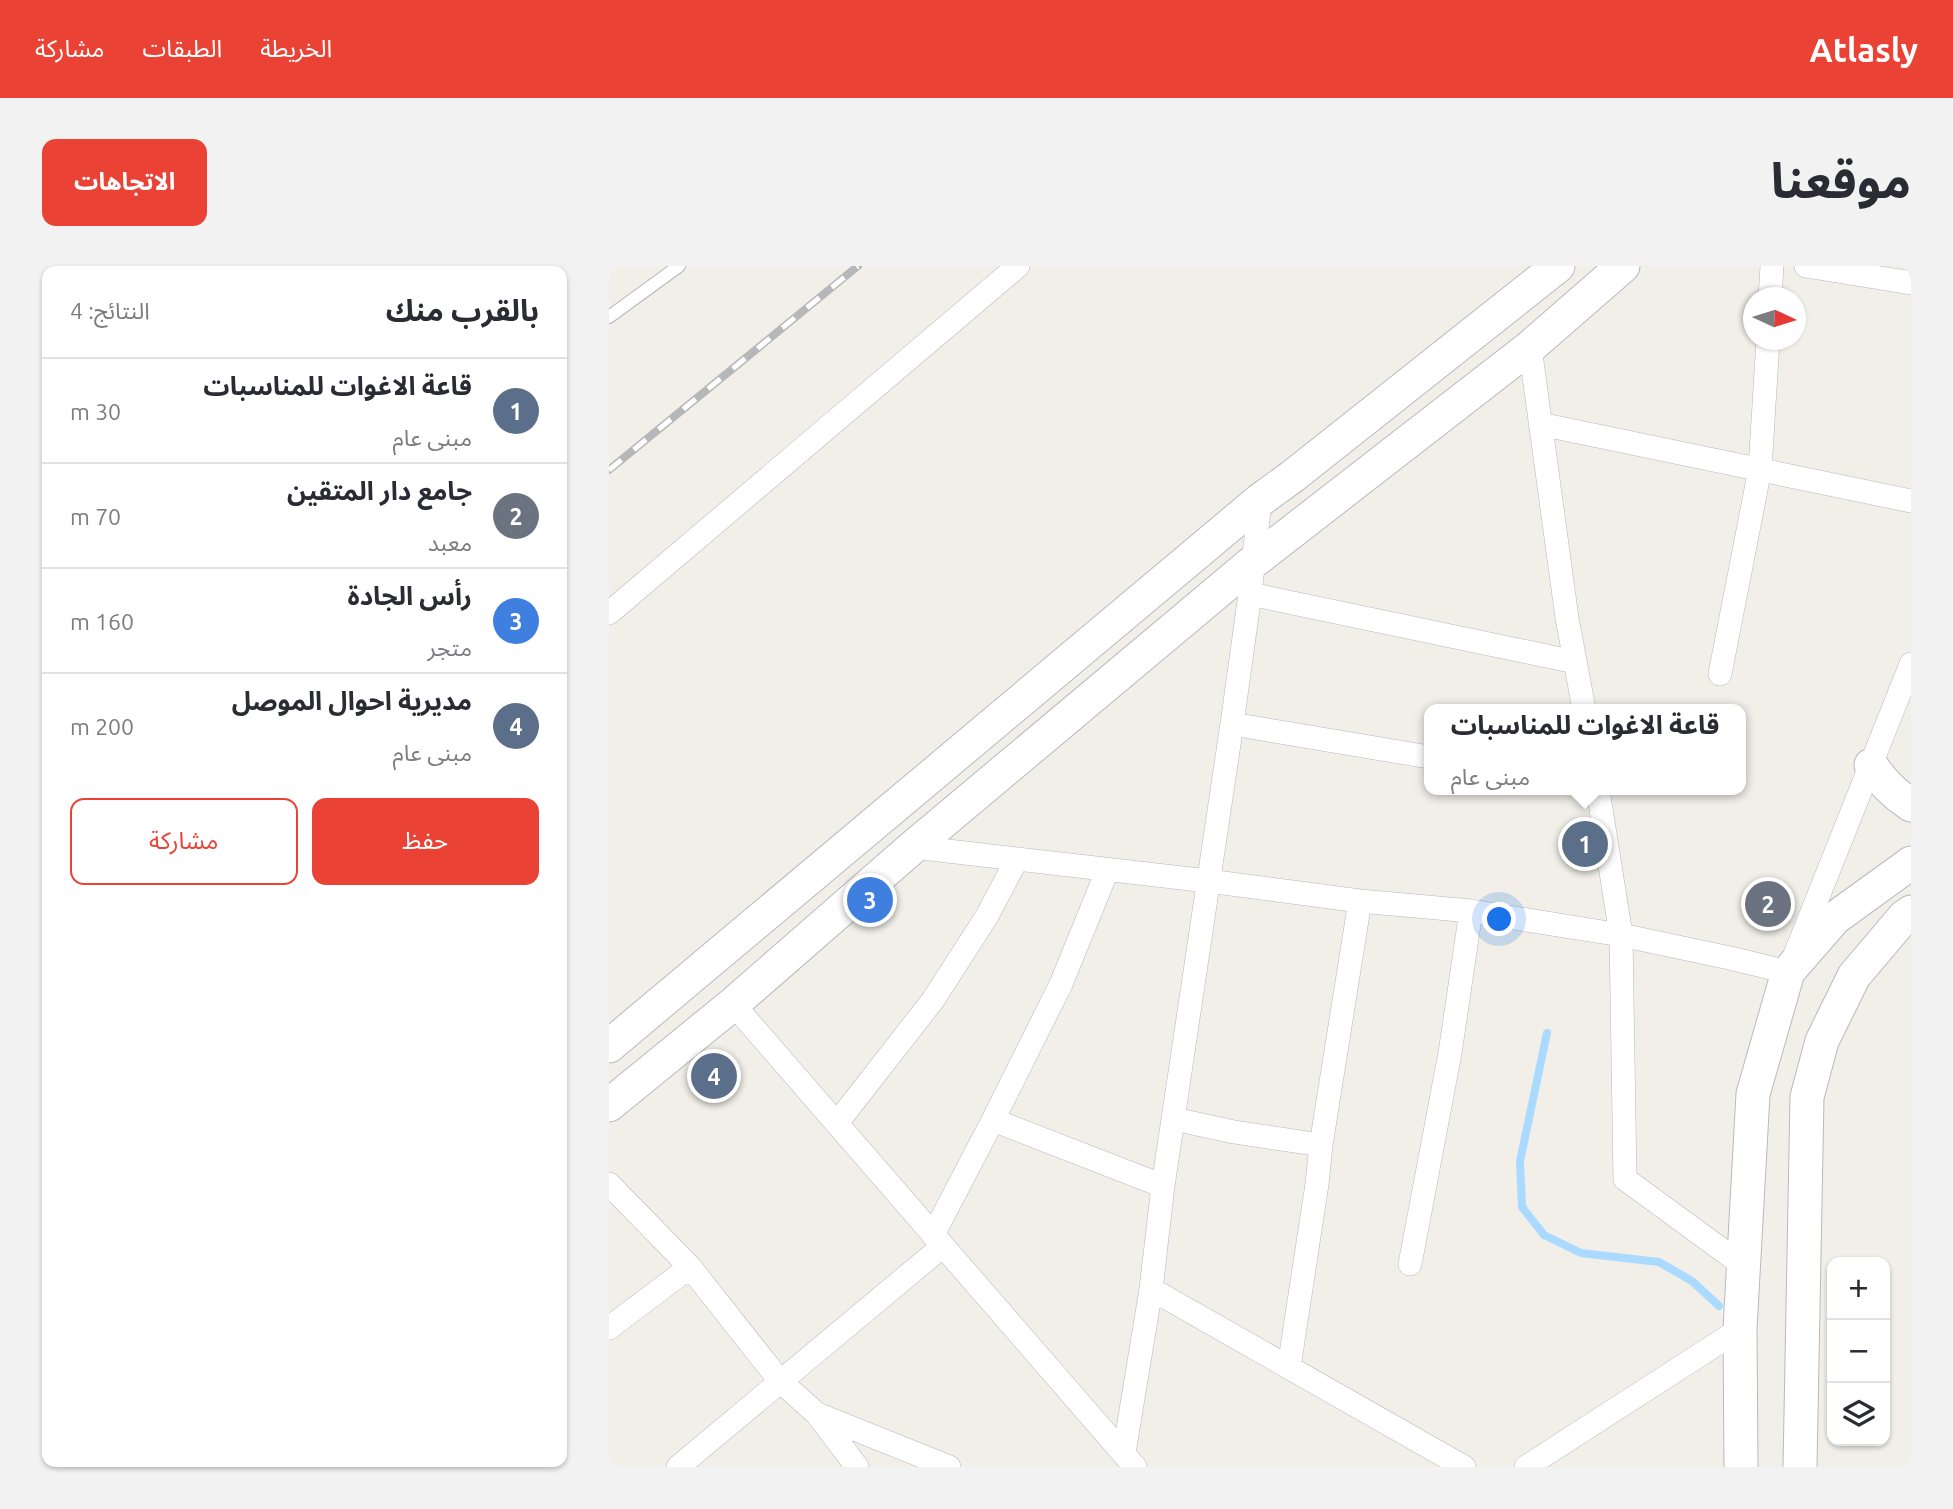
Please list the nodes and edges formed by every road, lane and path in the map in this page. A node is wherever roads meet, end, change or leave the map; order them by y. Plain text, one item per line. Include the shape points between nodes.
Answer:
1 (679, 266) edge
2 (1018, 266) edge
3 (1558, 266) edge
4 (1623, 266) edge
5 (1772, 266) edge
6 (1806, 266) edge
7 (1911, 283) edge
8 (1771, 287) edge
9 (609, 317) edge
10 (1529, 347) junction
11 (1766, 350) edge
12 (1540, 424) junction
13 (1760, 469) junction
14 (1259, 500) junction
15 (1911, 501) edge
16 (1252, 578) junction
17 (609, 613) edge
18 (1575, 662) junction
19 (1911, 664) edge
20 (1720, 674) dead end
21 (1583, 704) edge
22 (1232, 724) junction
23 (1424, 756) edge
24 (1871, 765) junction
25 (1599, 795) edge
26 (1911, 805) edge
27 (913, 847) junction
28 (1017, 859) junction
29 (1911, 863) edge
30 (1107, 871) junction
31 (1208, 881) junction
32 (1360, 901) junction
33 (1471, 911) junction
34 (1911, 912) edge
35 (1621, 936) junction
36 (1788, 972) junction
37 (733, 1004) junction
38 (609, 1046) edge
39 (609, 1105) edge
40 (1174, 1119) junction
41 (993, 1120) junction
42 (837, 1123) junction
43 (1321, 1145) junction
44 (609, 1184) edge
45 (1164, 1186) junction
46 (938, 1240) junction
47 (1410, 1264) dead end
48 (1744, 1266) junction
49 (691, 1268) junction
50 (1151, 1289) junction
51 (609, 1328) edge
52 (1740, 1329) junction
53 (1289, 1367) junction
54 (780, 1381) junction
55 (817, 1414) junction
56 (1129, 1460) edge
57 (678, 1467) edge
58 (857, 1467) edge
59 (949, 1467) edge
60 (1464, 1467) edge
61 (1526, 1467) edge
62 (1741, 1467) edge
63 (1800, 1467) edge

1 - 9 lane
2 - 17 street
3 - 14 main road
4 - 10 main road
5 - 8 street
6 - 7 street
10 - 12 street
10 - 16 main road
11 - 13 street
12 - 13 street
12 - 18 street
13 - 15 street
13 - 20 street
14 - 16 street
14 - 38 main road
16 - 18 street
16 - 22 street
16 - 27 main road
18 - 21 street
19 - 24 street
22 - 23 street
22 - 31 street
24 - 26 main road via 1882,782
24 - 36 street
25 - 35 street
27 - 28 street
27 - 37 main road
28 - 30 street
28 - 42 street via 933,1000
29 - 36 main road via 1835,919
30 - 31 street
30 - 41 street via 1061,984
31 - 32 street
31 - 40 street
32 - 33 street
32 - 43 street
33 - 35 street
33 - 47 street
34 - 63 main road via 1854,976 1822,1041 1807,1097
35 - 36 street
35 - 48 street via 1625,1179
36 - 48 main road via 1753,1094
37 - 39 main road
37 - 42 street
40 - 43 street
40 - 45 street
41 - 45 street
41 - 46 street
42 - 46 street
43 - 53 street
44 - 49 street
45 - 50 street
46 - 54 street
46 - 56 street
48 - 52 main road
49 - 51 street
49 - 54 street
50 - 53 street
50 - 56 street
52 - 61 street
52 - 62 main road
53 - 60 street
54 - 55 street
54 - 57 street
55 - 58 street
55 - 59 street

